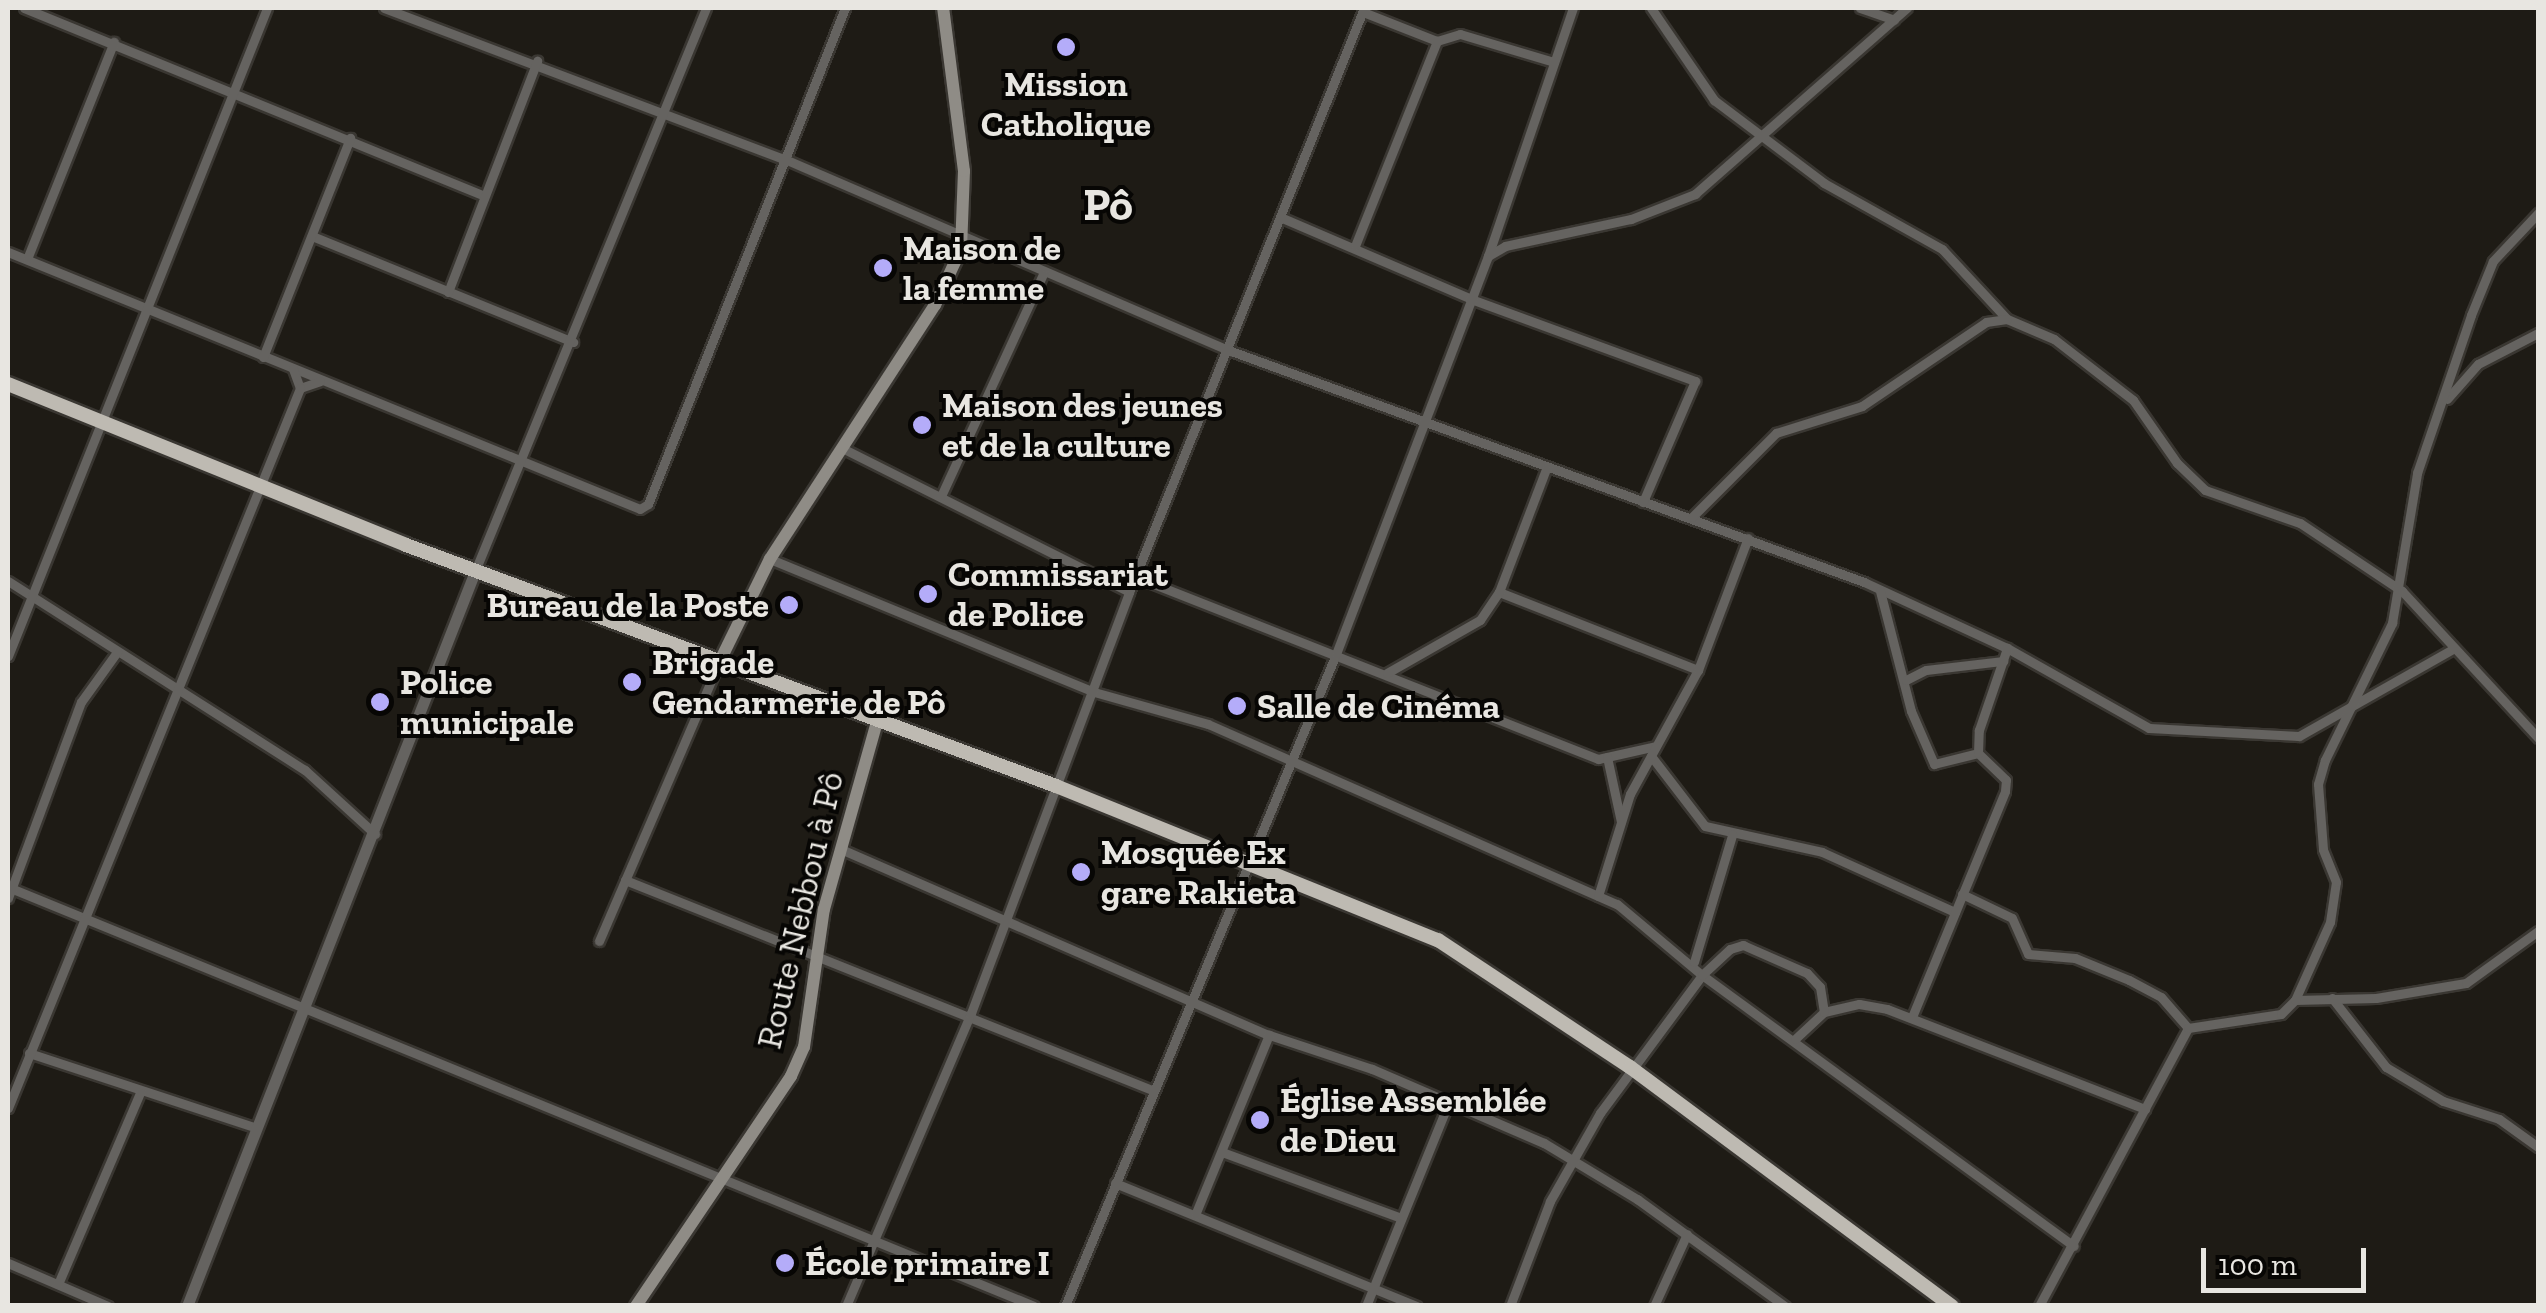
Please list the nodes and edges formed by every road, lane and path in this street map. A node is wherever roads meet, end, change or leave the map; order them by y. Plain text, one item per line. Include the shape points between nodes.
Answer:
1 (24, 8) edge
2 (267, 8) edge
3 (384, 8) edge
4 (706, 8) edge
5 (845, 8) edge
6 (943, 8) edge
7 (1573, 8) edge
8 (1651, 8) edge
9 (1860, 8) edge
10 (1907, 8) edge
11 (1364, 10) edge
12 (406, 11) edge
13 (51, 13) edge
14 (1894, 20) junction
15 (1437, 41) junction
16 (114, 42) junction
17 (537, 61) junction
18 (1554, 62) junction
19 (230, 90) junction
20 (665, 110) junction
21 (1760, 137) junction
22 (350, 138) junction
23 (782, 158) junction
24 (484, 195) junction
25 (2538, 213) edge
26 (1280, 217) junction
27 (312, 236) junction
28 (962, 238) junction
29 (1354, 246) junction
30 (8, 252) edge
31 (1488, 256) junction
32 (26, 259) junction
33 (1044, 274) junction
34 (448, 292) junction
35 (1471, 299) junction
36 (145, 305) junction
37 (2006, 319) junction
38 (2538, 333) edge
39 (573, 342) junction
40 (1230, 351) junction
41 (262, 357) junction
42 (293, 369) junction
43 (320, 381) junction
44 (8, 384) edge
45 (300, 388) junction
46 (2445, 401) junction
47 (99, 423) junction
48 (1423, 423) junction
49 (842, 448) junction
50 (519, 464) junction
51 (1546, 469) junction
52 (259, 485) junction
53 (940, 496) junction
54 (1643, 502) junction
55 (1692, 517) junction
56 (1748, 538) junction
57 (770, 558) junction
58 (474, 571) junction
59 (1136, 577) junction
60 (8, 581) edge
61 (1878, 588) junction
62 (2402, 591) junction
63 (1129, 592) junction
64 (1499, 592) junction
65 (30, 596) junction
66 (2007, 648) junction
67 (2453, 649) junction
68 (117, 652) junction
69 (1336, 654) junction
70 (8, 656) edge
71 (2003, 660) junction
72 (718, 665) junction
73 (1698, 670) junction
74 (1387, 673) junction
75 (1906, 680) junction
76 (178, 689) junction
77 (1094, 692) junction
78 (2348, 705) junction
79 (877, 722) junction
80 (2538, 738) edge
81 (1654, 751) junction
82 (1978, 753) junction
83 (1607, 757) junction
84 (1292, 765) junction
85 (1056, 786) junction
86 (1622, 824) junction
87 (376, 834) junction
88 (1732, 835) junction
89 (843, 850) junction
90 (1252, 865) junction
91 (625, 880) junction
92 (9, 891) edge
93 (1962, 894) junction
94 (1598, 896) junction
95 (1955, 912) junction
96 (82, 919) junction
97 (1002, 922) junction
98 (2538, 932) edge
99 (599, 940) dead end
100 (820, 954) junction
101 (1694, 962) junction
102 (1702, 975) junction
103 (2332, 998) junction
104 (1190, 999) junction
105 (2295, 1000) junction
106 (306, 1009) junction
107 (1824, 1012) junction
108 (971, 1013) junction
109 (1912, 1018) junction
110 (2188, 1028) junction
111 (1269, 1034) junction
112 (1795, 1039) junction
113 (29, 1052) junction
114 (1630, 1067) junction
115 (1152, 1090) junction
116 (140, 1093) junction
117 (1449, 1102) junction
118 (8, 1108) edge
119 (2146, 1109) junction
120 (257, 1128) junction
121 (2538, 1147) edge
122 (1222, 1152) junction
123 (1572, 1158) junction
124 (722, 1178) junction
125 (1116, 1183) junction
126 (1195, 1214) junction
127 (1401, 1218) junction
128 (1687, 1234) junction
129 (872, 1240) junction
130 (2074, 1246) junction
131 (8, 1263) edge
132 (58, 1284) junction
133 (1373, 1287) junction
134 (108, 1306) edge
135 (186, 1306) edge
136 (636, 1306) edge
137 (846, 1306) edge
138 (1034, 1306) edge
139 (1065, 1306) edge
140 (1366, 1306) edge
141 (1418, 1306) edge
142 (1510, 1306) edge
143 (1654, 1306) edge
144 (1785, 1306) edge
145 (1952, 1306) edge
146 (2039, 1306) edge

1 - 13 street
2 - 19 street
3 - 12 street
4 - 20 street
5 - 23 street
6 - 28 main road via 964,172
7 - 18 street
8 - 21 street via 1714,100
9 - 14 street
10 - 14 street
11 - 15 street
11 - 26 street
12 - 17 street
13 - 16 street
14 - 21 street
15 - 18 street via 1460,34
15 - 29 street
16 - 19 street
16 - 32 street
17 - 20 street
17 - 24 street
18 - 31 street
19 - 22 street
19 - 36 street
20 - 23 street
20 - 39 street
21 - 31 street via 1695,194 1631,219 1505,246
21 - 37 street via 1824,183 1942,249
22 - 24 street
22 - 27 street
23 - 28 street
23 - 50 street via 648,504 640,509
24 - 34 street
25 - 46 street via 2493,260
26 - 29 street
26 - 40 street
27 - 34 street
27 - 41 street
28 - 33 street
28 - 49 main road via 936,305
29 - 35 street
30 - 32 street
31 - 35 street
32 - 36 street
33 - 40 street
33 - 53 street
34 - 39 street
35 - 48 street
35 - 54 street via 1695,381
36 - 41 street
36 - 47 street
37 - 55 street via 1986,322 1862,406 1776,434
37 - 62 street via 2054,339 2133,400 2176,463 2205,490 2300,523
38 - 46 street via 2478,364
39 - 50 street
40 - 48 street
40 - 59 street
41 - 42 street
42 - 43 street
42 - 45 street
43 - 45 street
43 - 50 street
44 - 47 highway
45 - 52 street
46 - 62 street via 2417,473
47 - 52 highway
47 - 65 street
48 - 51 street
48 - 69 street
49 - 53 street
49 - 57 main road
50 - 58 street
51 - 54 street
51 - 64 street
52 - 58 highway
52 - 76 street
53 - 63 street
54 - 55 street
55 - 56 street
56 - 61 street
56 - 73 street
57 - 72 main road
57 - 77 street
58 - 72 highway
58 - 87 street
59 - 63 street
59 - 69 street
60 - 65 street
61 - 66 street
61 - 75 street
62 - 67 street
62 - 78 street
63 - 77 street
64 - 73 street
64 - 74 street via 1480,620
65 - 68 street
65 - 70 street
66 - 71 street
66 - 78 street via 2149,728 2299,736
67 - 78 street
67 - 80 street
68 - 76 street
68 - 92 street via 81,702
69 - 74 street
69 - 84 street
71 - 75 street via 1926,670
71 - 82 street via 1979,730
72 - 79 highway
72 - 91 street
73 - 81 street
74 - 83 street
75 - 82 street via 1910,710 1934,764
76 - 87 street via 305,770
76 - 96 street
77 - 84 street via 1208,724
77 - 85 street
78 - 105 street via 2318,784 2323,849 2336,882 2330,922
79 - 85 highway
79 - 89 main road, Route Nebbou à Pô
81 - 83 street
81 - 86 street
81 - 88 street via 1690,814
82 - 93 street via 2006,780
83 - 86 street
84 - 90 street
84 - 94 street
85 - 90 highway
85 - 97 street
86 - 94 street
87 - 106 street
88 - 95 street via 1822,852
88 - 101 street
89 - 97 street
89 - 100 main road, Route Nebbou à Pô via 824,909
90 - 104 street
90 - 114 highway via 1438,940
91 - 99 street
91 - 100 street
92 - 96 street
93 - 95 street
93 - 110 street via 2012,918 2028,954 2075,958 2128,980 2161,998
94 - 101 street
95 - 109 street
96 - 106 street
96 - 113 street
97 - 104 street
97 - 108 street
98 - 103 street via 2466,982
100 - 108 street
100 - 124 main road, Route Nebbou à Pô via 804,1047
101 - 102 street
102 - 107 street via 1743,945 1807,973 1820,986
102 - 112 street
102 - 114 street
103 - 105 street
103 - 121 street via 2386,1067 2443,1101 2499,1118
104 - 111 street
104 - 115 street
105 - 110 street via 2281,1014
106 - 120 street
106 - 124 street
107 - 109 street via 1860,1004
107 - 112 street
108 - 115 street
108 - 129 street
109 - 119 street
110 - 119 street
111 - 117 street
111 - 122 street
112 - 130 street
113 - 116 street
113 - 118 street
114 - 123 street
114 - 145 highway
115 - 125 street
116 - 120 street
116 - 132 street
117 - 123 street
117 - 127 street
119 - 130 street
120 - 135 street
122 - 126 street
122 - 127 street
123 - 128 street
123 - 142 street
124 - 129 street
124 - 136 main road, Route Nebbou à Pô
125 - 126 street
125 - 139 street
126 - 133 street
127 - 133 street
128 - 143 street
128 - 144 street
129 - 137 street
129 - 138 street
130 - 146 street
131 - 132 street
132 - 134 street
133 - 140 street
133 - 141 street

